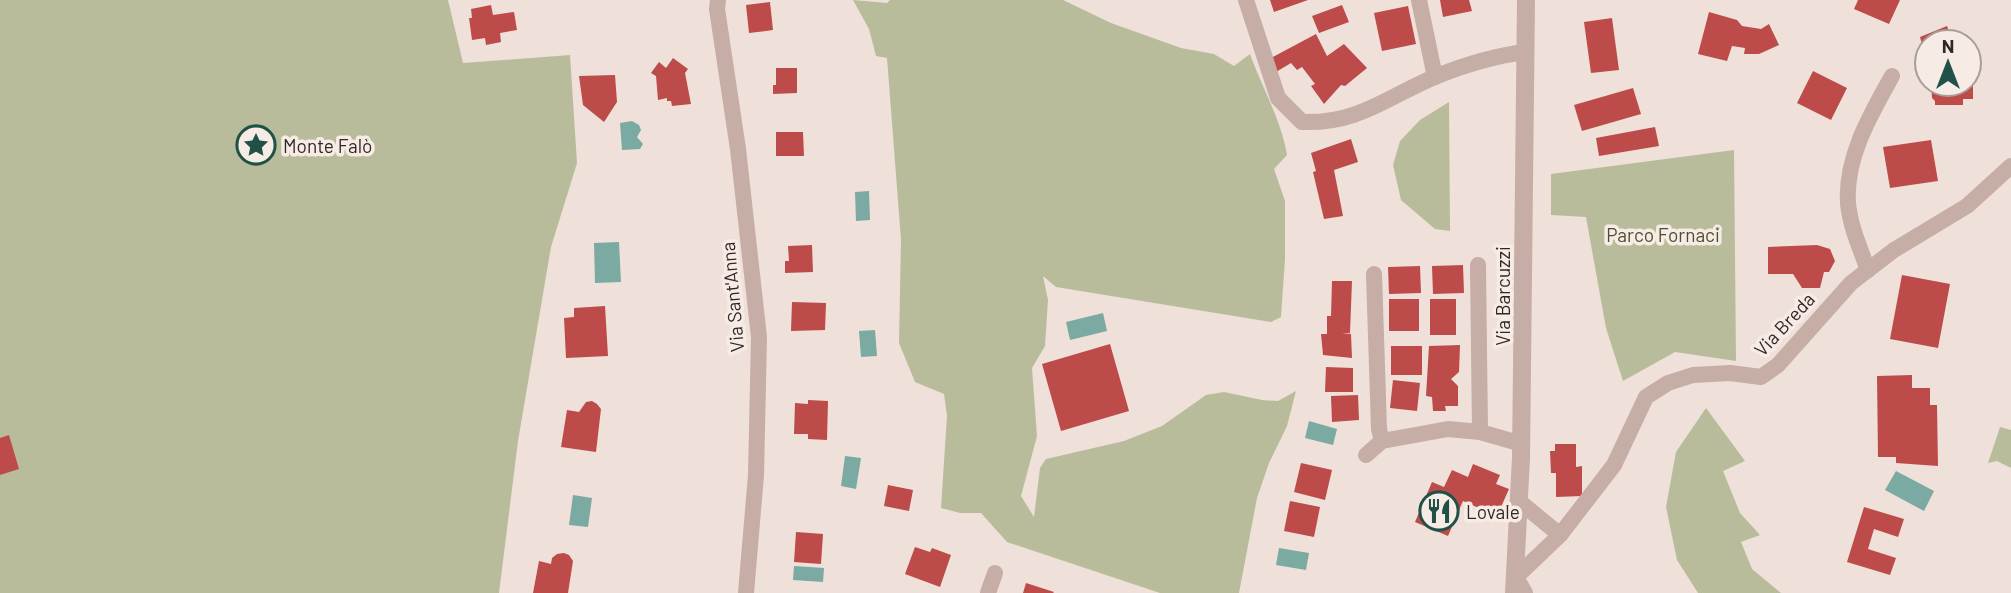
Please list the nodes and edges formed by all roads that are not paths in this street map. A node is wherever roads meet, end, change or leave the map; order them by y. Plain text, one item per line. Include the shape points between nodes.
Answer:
1 (718, 0) edge
2 (1246, 0) edge
3 (1419, 0) edge
4 (1525, 0) edge
5 (1525, 52) junction
6 (1892, 76) dead end
7 (1436, 77) junction
8 (2011, 166) edge
9 (1478, 265) dead end
10 (1868, 270) junction
11 (1374, 274) dead end
12 (1480, 432) junction
13 (1382, 441) junction
14 (1522, 444) junction
15 (1366, 455) dead end
16 (1520, 502) junction
17 (1560, 535) junction
18 (995, 573) dead end
19 (1518, 588) edge
20 (746, 593) edge
21 (988, 593) edge

1 - 20 street, Via Sant'Anna via 759,337 756,475
2 - 7 street via 1278,98 1302,122 1324,123 1369,111
3 - 7 street
4 - 5 street, Via Barcuzzi
5 - 7 street via 1489,57
5 - 14 street, Via Barcuzzi
6 - 10 street via 1860,141 1849,185 1852,227
8 - 10 street, Via Breda via 1967,206
9 - 12 street
10 - 17 street, Via Breda via 1778,365 1761,377 1693,375 1646,397 1615,465
11 - 13 street
12 - 13 street via 1448,429
12 - 14 street
13 - 15 street
14 - 16 street, Via Barcuzzi
16 - 17 street
16 - 19 street, Via Barcuzzi
17 - 19 street, Via Breda
18 - 21 street

